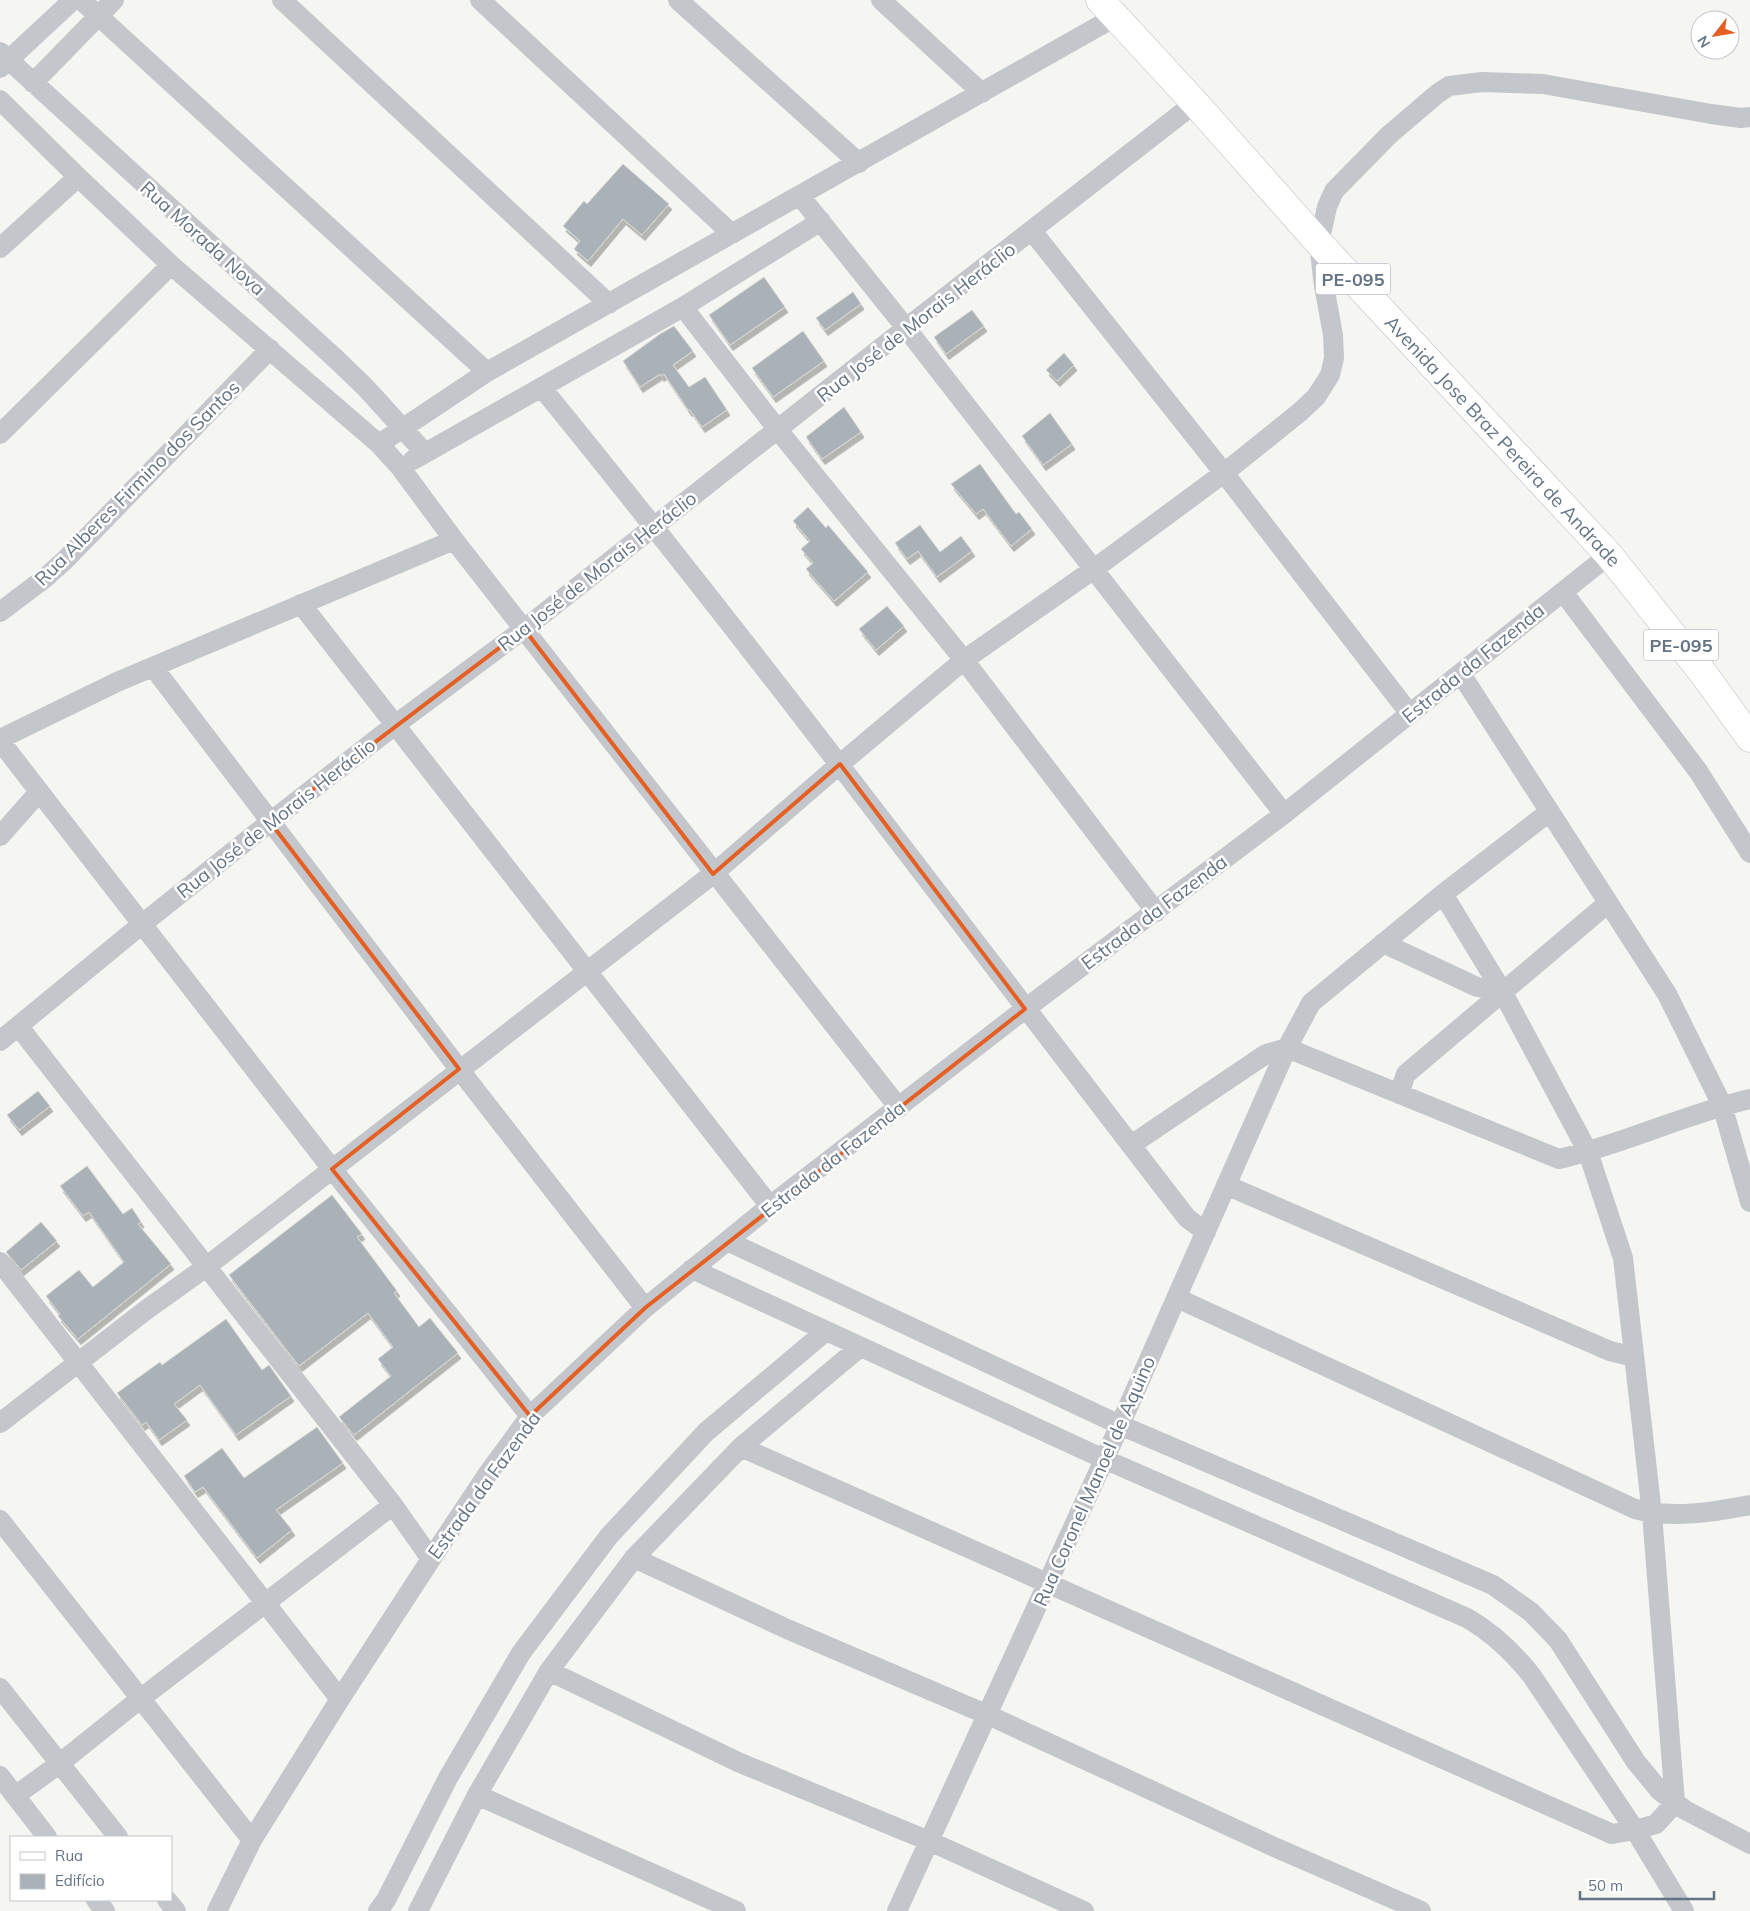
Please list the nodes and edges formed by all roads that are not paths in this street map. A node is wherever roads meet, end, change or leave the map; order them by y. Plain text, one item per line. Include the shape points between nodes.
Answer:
1 (73, 0) edge
2 (81, 0) edge
3 (114, 0) edge
4 (282, 0) edge
5 (480, 0) edge
6 (678, 0) edge
7 (881, 0) edge
8 (1108, 8) edge
9 (99, 16) junction
10 (3, 60) edge
11 (33, 83) junction
12 (982, 93) junction
13 (0, 100) edge
14 (1195, 103) junction
15 (1750, 117) edge
16 (859, 163) junction
17 (78, 177) junction
18 (800, 196) junction
19 (821, 221) junction
20 (1032, 231) junction
21 (732, 234) junction
22 (1319, 242) junction
23 (0, 248) edge
24 (171, 264) junction
25 (609, 304) junction
26 (683, 307) junction
27 (906, 328) junction
28 (270, 348) junction
29 (487, 372) junction
30 (542, 388) junction
31 (402, 428) junction
32 (778, 430) junction
33 (0, 434) edge
34 (379, 444) junction
35 (425, 453) junction
36 (400, 467) junction
37 (1224, 473) junction
38 (654, 526) junction
39 (454, 540) junction
40 (1609, 555) junction
41 (1094, 569) junction
42 (1563, 592) junction
43 (301, 604) junction
44 (0, 612) edge
45 (524, 629) junction
46 (964, 660) junction
47 (153, 667) junction
48 (1461, 674) junction
49 (1410, 714) junction
50 (395, 725) junction
51 (1750, 738) edge
52 (0, 740) edge
53 (840, 764) junction
54 (39, 792) junction
55 (1549, 812) junction
56 (1284, 814) junction
57 (270, 822) junction
58 (0, 836) edge
59 (1750, 853) edge
60 (713, 874) junction
61 (1443, 894) junction
62 (1608, 903) junction
63 (1156, 912) junction
64 (141, 925) junction
65 (1383, 943) junction
66 (588, 971) junction
67 (1502, 991) junction
68 (1025, 1009) junction
69 (19, 1027) junction
70 (0, 1041) edge
71 (1287, 1048) junction
72 (460, 1069) junction
73 (1399, 1094) junction
74 (1750, 1099) edge
75 (1722, 1105) junction
76 (898, 1108) junction
77 (1130, 1144) junction
78 (1588, 1152) junction
79 (332, 1169) junction
80 (1226, 1185) junction
81 (1750, 1202) edge
82 (770, 1206) junction
83 (1206, 1232) junction
84 (727, 1241) junction
85 (0, 1262) edge
86 (206, 1267) junction
87 (692, 1270) junction
88 (1177, 1298) junction
89 (645, 1308) junction
90 (826, 1331) junction
91 (860, 1347) junction
92 (1634, 1358) junction
93 (79, 1363) junction
94 (530, 1416) junction
95 (0, 1422) edge
96 (1120, 1425) junction
97 (741, 1447) junction
98 (1104, 1460) junction
99 (1750, 1505) edge
100 (393, 1506) junction
101 (1652, 1514) junction
102 (0, 1520) edge
103 (634, 1558) junction
104 (431, 1559) junction
105 (1048, 1584) junction
106 (267, 1604) junction
107 (549, 1671) junction
108 (0, 1688) edge
109 (140, 1699) junction
110 (340, 1699) junction
111 (988, 1715) junction
112 (59, 1764) junction
113 (0, 1776) edge
114 (477, 1795) junction
115 (15, 1796) junction
116 (1675, 1803) junction
117 (1635, 1830) junction
118 (46, 1836) edge
119 (117, 1836) edge
120 (252, 1840) junction
121 (929, 1841) junction
122 (1750, 1844) edge
123 (97, 1901) edge
124 (168, 1901) edge
125 (105, 1911) edge
126 (176, 1911) edge
127 (217, 1911) edge
128 (378, 1911) edge
129 (418, 1911) edge
130 (736, 1911) edge
131 (897, 1911) edge
132 (1084, 1911) edge
133 (1421, 1911) edge
134 (1684, 1911) edge

1 - 10 street
2 - 9 street
3 - 9 street
4 - 25 street
5 - 21 street
6 - 16 street
7 - 12 street
8 - 12 street
8 - 14 main road, Avenida Jose Braz Pereira de Andrade / PE-095
9 - 11 street
9 - 29 street
10 - 11 street, Rua Morada Nova
11 - 31 street, Rua Morada Nova via 337,360
12 - 16 street
13 - 17 street
14 - 20 street, Rua José de Morais Heráclio
14 - 22 main road, Avenida Jose Braz Pereira de Andrade / PE-095
15 - 22 street via 1711,114 1543,84 1482,82 1449,86 1416,110 1334,191 1326,207
16 - 18 street
17 - 23 street
17 - 24 street
18 - 19 street
18 - 21 street
19 - 26 street
19 - 27 street
20 - 27 street, Rua José de Morais Heráclio
20 - 37 street
21 - 25 street
22 - 37 street via 1333,335 1334,358 1330,375 1305,407
22 - 40 main road, Avenida Jose Braz Pereira de Andrade / PE-095
24 - 28 street
24 - 33 street
25 - 29 street
26 - 30 street
26 - 32 street
27 - 32 street, Rua José de Morais Heráclio
27 - 41 street
28 - 34 street
28 - 44 street, Rua Alberes Firmino dos Santos via 65,560
29 - 31 street
30 - 35 street
30 - 38 street
31 - 34 street
31 - 35 street, Rua Morada Nova
32 - 38 street, Rua José de Morais Heráclio
32 - 46 street
34 - 36 street
35 - 36 street
36 - 39 street
37 - 41 street
37 - 49 street
38 - 45 street, Rua José de Morais Heráclio
38 - 53 street
39 - 43 street
39 - 45 street
40 - 42 street, Estrada da Fazenda
40 - 51 main road, Avenida Jose Braz Pereira de Andrade / PE-095
41 - 46 street
41 - 56 street
42 - 48 street, Estrada da Fazenda
42 - 59 street via 1698,771
43 - 47 street
43 - 50 street
45 - 50 street, Rua José de Morais Heráclio
45 - 60 street
46 - 53 street
46 - 63 street
47 - 52 street via 83,697
47 - 57 street
48 - 49 street, Estrada da Fazenda
48 - 55 street
49 - 56 street, Estrada da Fazenda
50 - 57 street, Rua José de Morais Heráclio
50 - 66 street
52 - 54 street
53 - 60 street
53 - 68 street
54 - 58 street
54 - 64 street
55 - 61 street, Rua Coronel Manoel de Aquino
55 - 62 street
56 - 63 street, Estrada da Fazenda
57 - 64 street, Rua José de Morais Heráclio
57 - 72 street
60 - 66 street
60 - 76 street
61 - 65 street, Rua Coronel Manoel de Aquino
61 - 67 street
62 - 67 street
62 - 75 street via 1667,994
63 - 68 street, Estrada da Fazenda
64 - 69 street, Rua José de Morais Heráclio
64 - 79 street
65 - 67 street via 1477,987
65 - 71 street, Rua Coronel Manoel de Aquino via 1311,1003
66 - 72 street
66 - 82 street
67 - 73 street via 1406,1074
67 - 78 street
68 - 76 street, Estrada da Fazenda
68 - 77 street
69 - 70 street, Rua José de Morais Heráclio
69 - 86 street
71 - 73 street
71 - 77 street via 1266,1054
71 - 80 street, Rua Coronel Manoel de Aquino
72 - 79 street
72 - 89 street
73 - 78 street via 1559,1159
74 - 75 street
75 - 78 street
75 - 81 street
76 - 82 street, Estrada da Fazenda
77 - 83 street via 1187,1218
78 - 92 street via 1623,1258
79 - 86 street
79 - 94 street
80 - 83 street, Rua Coronel Manoel de Aquino
80 - 92 street via 1610,1351
82 - 84 street, Estrada da Fazenda
83 - 88 street, Rua Coronel Manoel de Aquino
84 - 87 street, Estrada da Fazenda
84 - 96 street
85 - 93 street
86 - 93 street
86 - 100 street
87 - 89 street, Estrada da Fazenda
87 - 90 street
88 - 96 street, Rua Coronel Manoel de Aquino
88 - 101 street via 1635,1510
89 - 94 street, Estrada da Fazenda
90 - 91 street
90 - 128 street via 706,1432 609,1536 521,1652 448,1778
91 - 97 street
91 - 98 street
92 - 101 street
93 - 95 street
93 - 106 street
94 - 104 street, Estrada da Fazenda
96 - 98 street, Rua Coronel Manoel de Aquino
96 - 116 street via 1493,1585 1513,1597 1558,1640 1636,1762
97 - 103 street
97 - 105 street
98 - 105 street, Rua Coronel Manoel de Aquino
98 - 117 street via 1480,1625 1519,1659
99 - 101 street via 1688,1514
100 - 104 street
100 - 106 street
101 - 116 street
102 - 109 street
103 - 107 street
103 - 111 street via 787,1629
104 - 110 street, Estrada da Fazenda
105 - 111 street, Rua Coronel Manoel de Aquino
105 - 117 street via 1612,1834
106 - 109 street
106 - 110 street
107 - 114 street
107 - 121 street via 738,1762
108 - 112 street
109 - 112 street
109 - 120 street
110 - 120 street, Estrada da Fazenda
111 - 121 street, Rua Coronel Manoel de Aquino
111 - 133 street
112 - 115 street
112 - 119 street
113 - 115 street
114 - 129 street
114 - 130 street
115 - 118 street
116 - 117 street via 1656,1824
116 - 122 street
117 - 134 street
120 - 127 street, Estrada da Fazenda
121 - 131 street, Rua Coronel Manoel de Aquino
121 - 132 street
123 - 125 street
124 - 126 street

